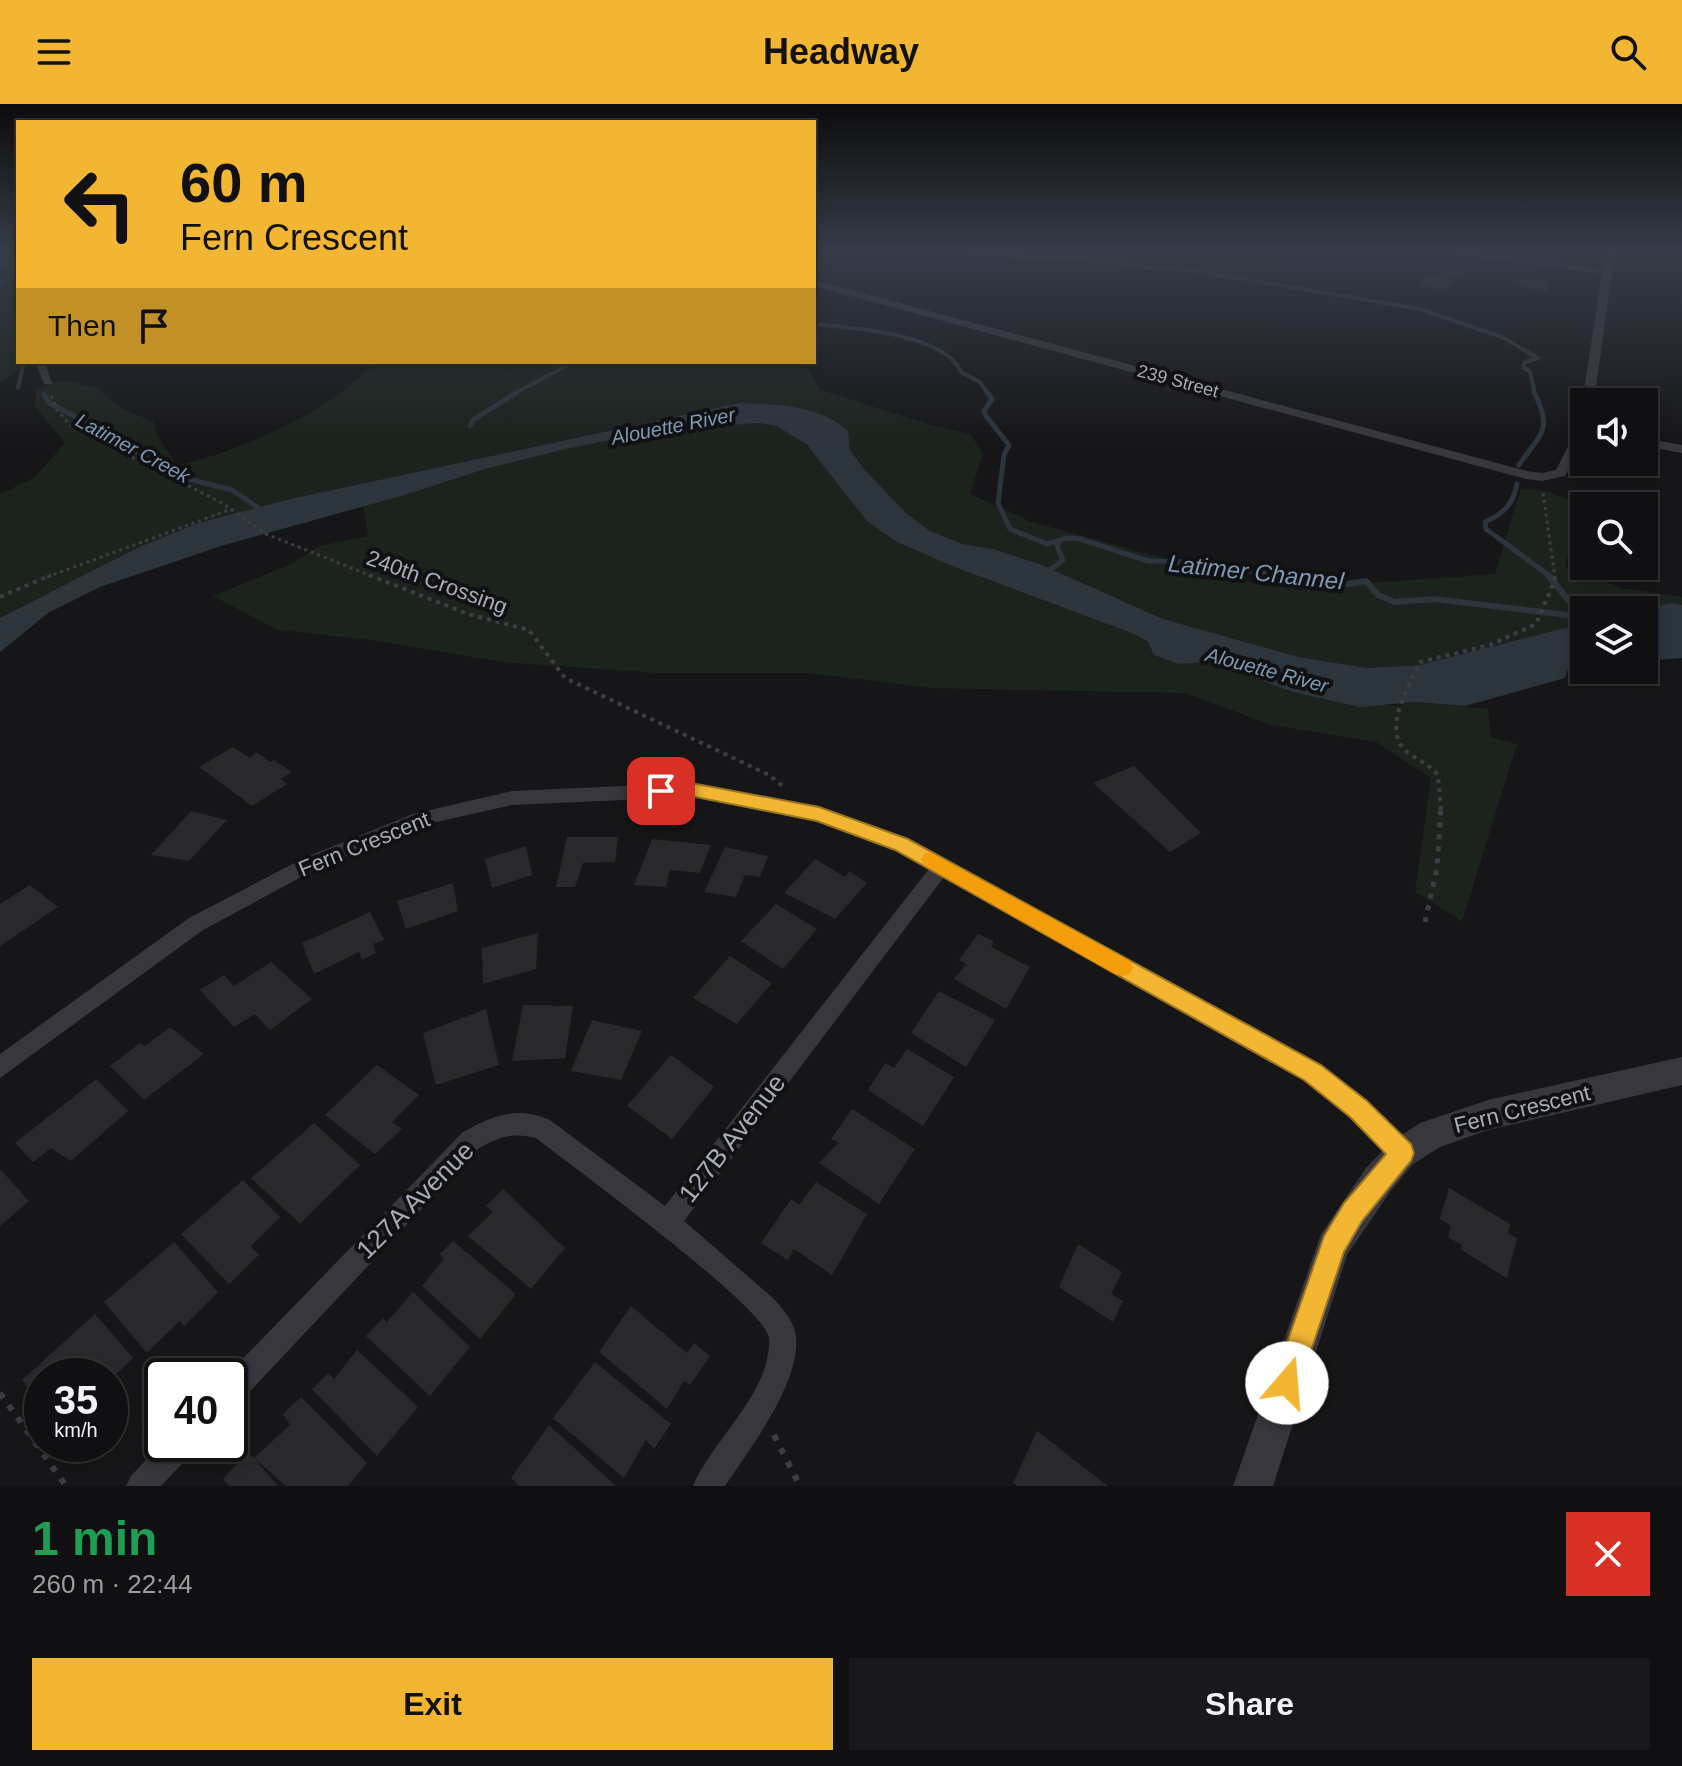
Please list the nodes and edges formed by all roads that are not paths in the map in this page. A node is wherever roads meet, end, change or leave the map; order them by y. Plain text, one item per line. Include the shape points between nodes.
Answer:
1 (927, 313) edge
2 (1601, 313) edge
3 (41, 364) edge
4 (48, 382) road end
5 (1590, 388) edge
6 (1658, 445) edge
7 (1682, 449) edge
8 (1570, 456) edge
9 (942, 866) junction
10 (0, 1067) edge
11 (1682, 1071) edge
12 (1402, 1153) junction
13 (667, 1223) junction
14 (248, 1373) edge
15 (164, 1462) edge
16 (141, 1486) edge
17 (708, 1486) edge
18 (1253, 1486) edge

1 - 8 street, 239 Street via 1495,467 1542,477 1561,473
2 - 5 street
3 - 4 street
6 - 7 street
9 - 10 street, Fern Crescent via 901,844 819,814 691,790 512,798 420,819 311,863 196,924
9 - 12 street, Fern Crescent via 1312,1073
9 - 13 street, 127B Avenue
11 - 12 street, Fern Crescent via 1464,1122 1431,1134
12 - 18 street via 1353,1212 1333,1246
13 - 14 street, 127A Avenue via 542,1128 522,1121 498,1125 471,1140
13 - 17 street, 127B Avenue via 769,1312 782,1333 769,1391
15 - 16 street

